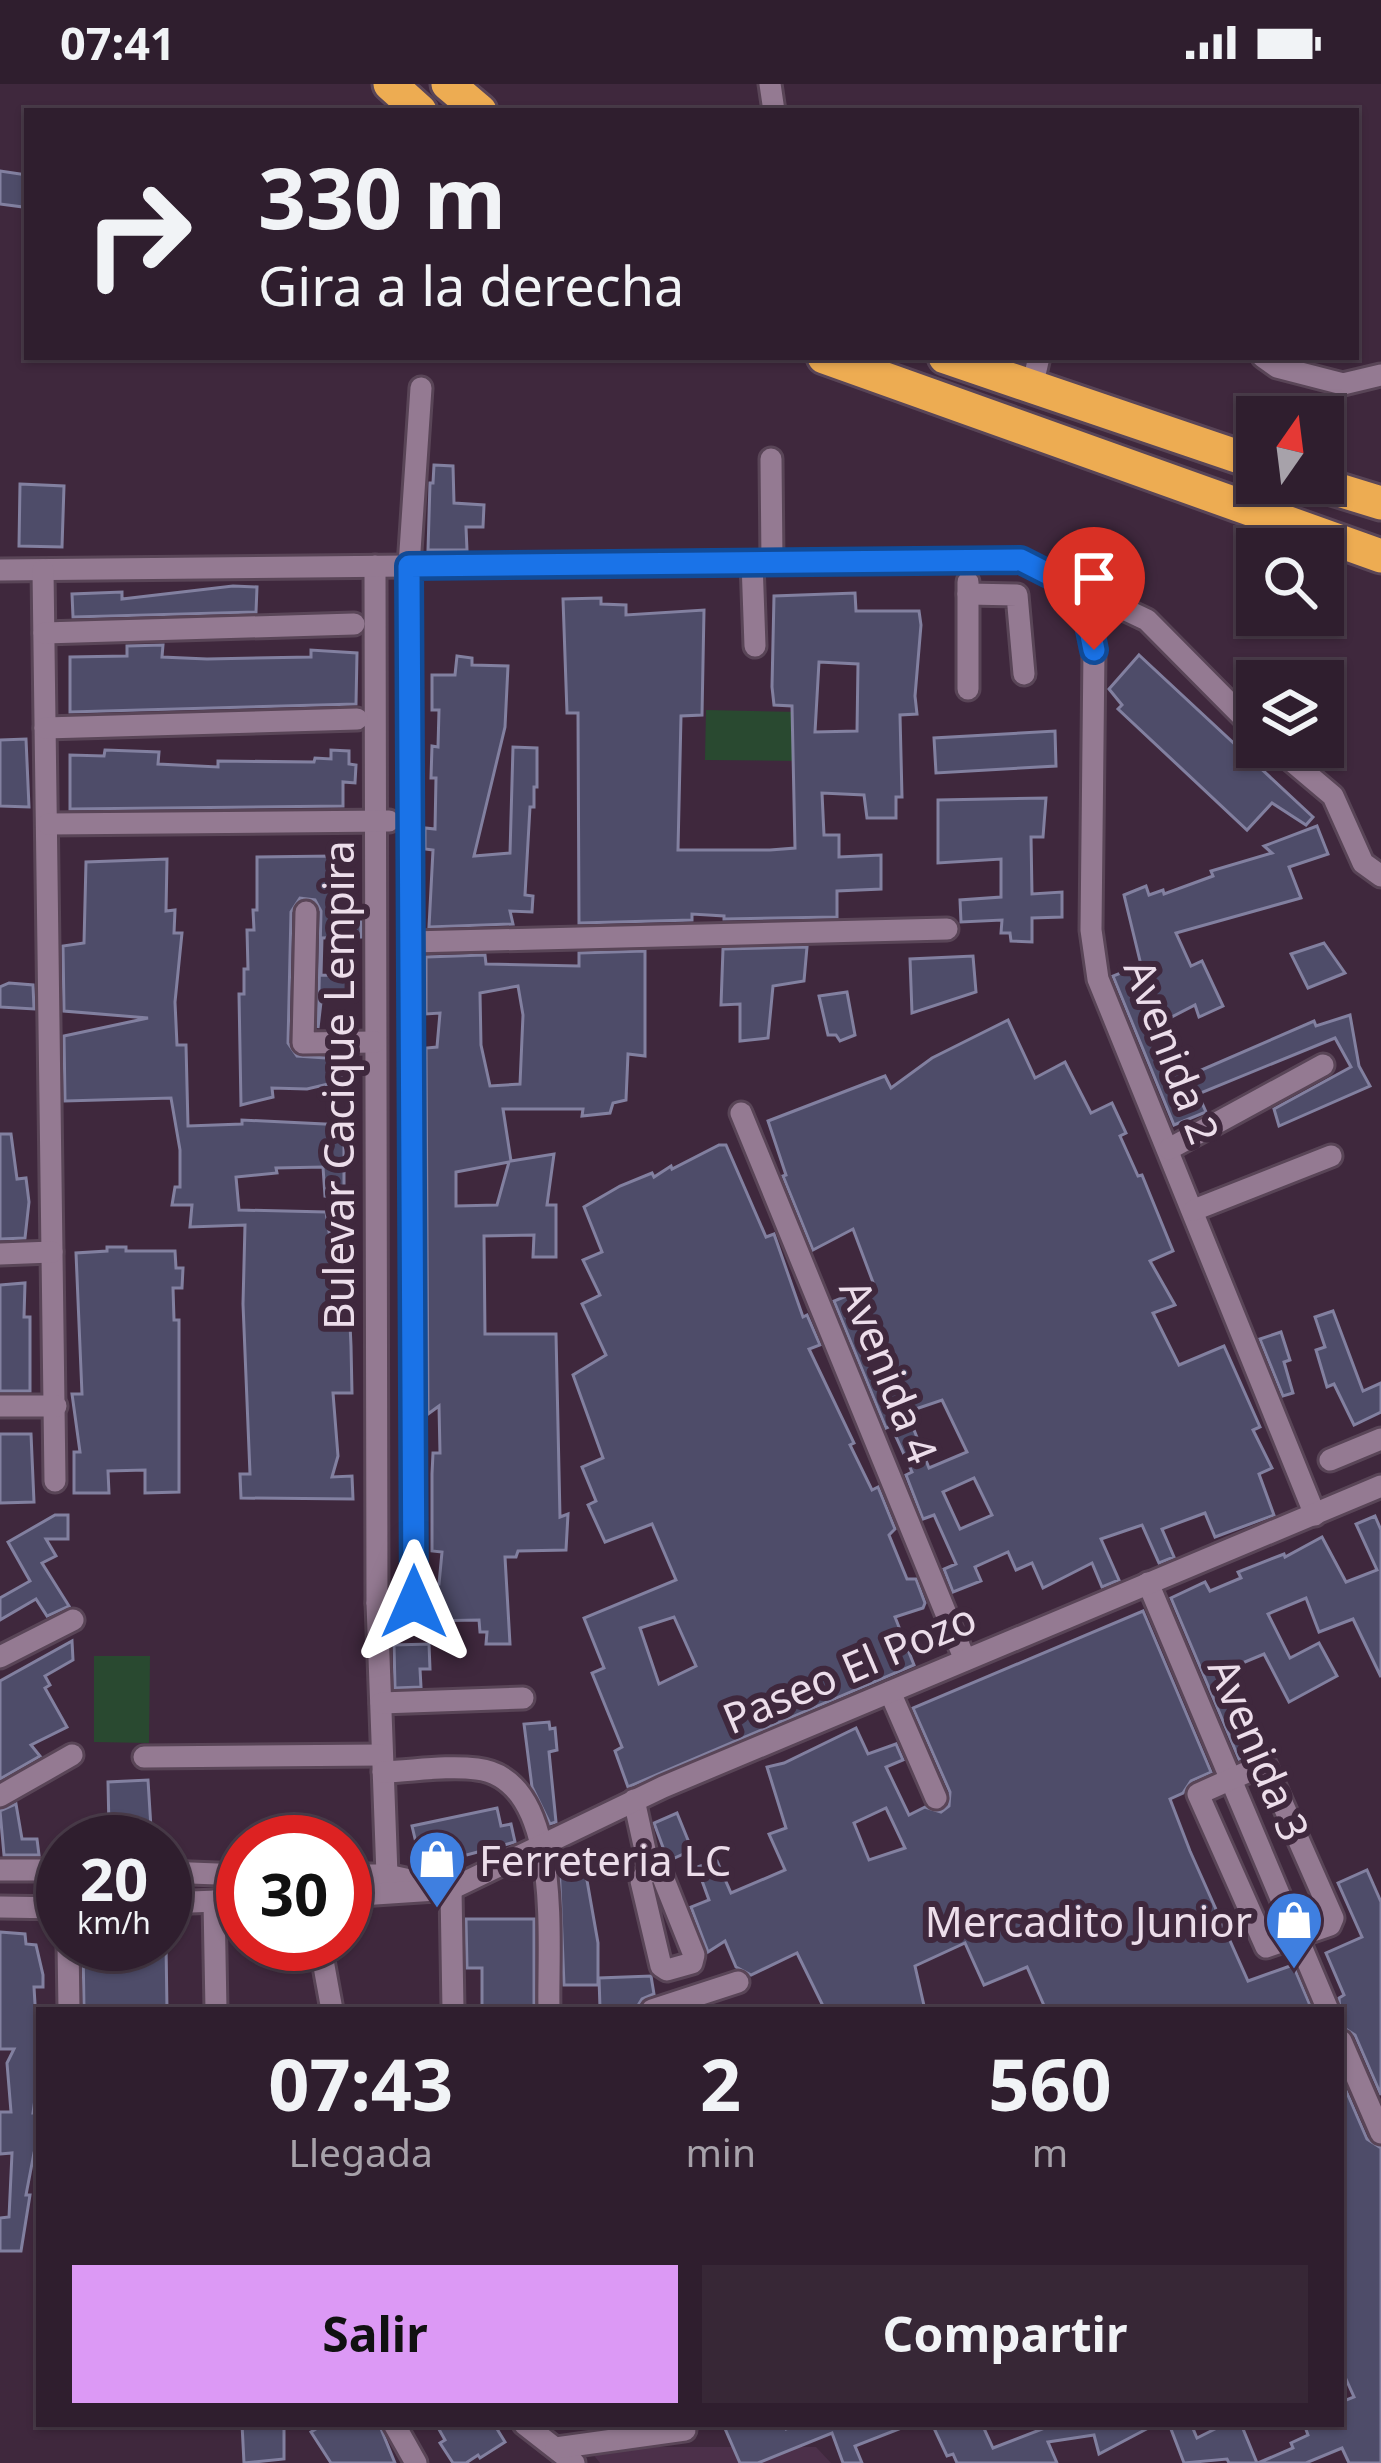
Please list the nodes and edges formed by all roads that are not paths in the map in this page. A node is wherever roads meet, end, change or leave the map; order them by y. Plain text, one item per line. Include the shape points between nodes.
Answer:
1 (390, 84) edge
2 (448, 84) edge
3 (417, 108) edge
4 (477, 108) edge
5 (832, 360) edge
6 (963, 360) edge
7 (1267, 360) edge
8 (1035, 372) edge
9 (1381, 375) edge
10 (421, 388) dead end
11 (1236, 454) edge
12 (772, 460) dead end
13 (1344, 492) edge
14 (1381, 503) edge
15 (1381, 556) edge
16 (762, 561) junction
17 (968, 563) junction
18 (375, 566) junction
19 (409, 566) junction
20 (0, 570) edge
21 (43, 570) junction
22 (1082, 591) junction
23 (968, 594) junction
24 (354, 625) dead end
25 (44, 633) junction
26 (755, 646) dead end
27 (1024, 674) dead end
28 (968, 689) dead end
29 (1236, 710) edge
30 (356, 719) dead end
31 (45, 728) junction
32 (1300, 768) edge
33 (376, 821) junction
34 (410, 821) junction
35 (48, 824) junction
36 (1381, 876) edge
37 (306, 912) dead end
38 (947, 929) dead end
39 (411, 942) junction
40 (375, 1042) junction
41 (1323, 1064) dead end
42 (741, 1112) dead end
43 (1168, 1149) junction
44 (1331, 1156) dead end
45 (1194, 1210) junction
46 (52, 1252) junction
47 (0, 1254) edge
48 (0, 1406) edge
49 (56, 1406) junction
50 (1381, 1439) edge
51 (1330, 1460) dead end
52 (55, 1481) dead end
53 (1381, 1486) edge
54 (1315, 1515) junction
55 (1148, 1583) junction
56 (377, 1603) junction
57 (74, 1620) dead end
58 (0, 1657) edge
59 (965, 1660) junction
60 (890, 1692) junction
61 (523, 1698) dead end
62 (381, 1703) junction
63 (72, 1755) dead end
64 (144, 1757) dead end
65 (383, 1763) junction
66 (1231, 1779) junction
67 (0, 1796) edge
68 (936, 1798) dead end
69 (634, 1800) junction
70 (544, 1845) junction
71 (649, 1868) dead end
72 (0, 1870) edge
73 (36, 1870) edge
74 (372, 1875) edge
75 (387, 1875) junction
76 (451, 1889) junction
77 (372, 1894) edge
78 (214, 1901) joint
79 (192, 1902) edge
80 (0, 1907) edge
81 (36, 1908) edge
82 (1298, 1939) junction
83 (68, 1971) edge
84 (325, 1971) edge
85 (738, 1982) dead end
86 (69, 2007) edge
87 (216, 2007) edge
88 (331, 2007) edge
89 (453, 2007) edge
90 (549, 2007) edge
91 (661, 2007) edge
92 (1327, 2007) edge
93 (1344, 2048) edge
94 (1381, 2133) edge
95 (396, 2427) edge
96 (528, 2427) edge
97 (685, 2430) dead end
98 (565, 2456) edge
99 (416, 2463) edge

1 - 3 highway
2 - 4 highway
5 - 15 highway
6 - 8 highway
7 - 9 street via 1342,384
8 - 11 highway
10 - 19 street, Bulevar Cacique Lempira
12 - 16 street
13 - 14 highway
16 - 17 street
16 - 19 street
16 - 26 street
17 - 22 street via 1021,560
17 - 23 street
18 - 19 street
18 - 21 street
18 - 33 street, Bulevar Cacique Lempira
19 - 34 street, Bulevar Cacique Lempira
20 - 21 street
21 - 25 street
22 - 29 street via 1147,620
22 - 43 street, Avenida 2 via 1094,650 1091,930 1098,979
23 - 27 street via 1017,596
23 - 28 street
24 - 25 street
25 - 31 street
30 - 31 street
31 - 35 street
32 - 36 street via 1333,796 1363,863
33 - 34 street
33 - 35 street
33 - 40 street, Bulevar Cacique Lempira
34 - 39 street, Bulevar Cacique Lempira
35 - 46 street
37 - 40 street via 303,1042
38 - 39 street
39 - 56 street, Bulevar Cacique Lempira via 414,1602
40 - 56 street, Bulevar Cacique Lempira
41 - 43 street
42 - 59 street, Avenida 4
43 - 45 street, Avenida 2
44 - 45 street
45 - 54 street, Avenida 2
46 - 47 street
46 - 49 street
48 - 49 street
49 - 52 street
50 - 51 street
53 - 54 street, Paseo El Pozo
54 - 55 street, Paseo El Pozo
55 - 59 street, Paseo El Pozo
55 - 66 street, Avenida 3
56 - 62 street, Bulevar Cacique Lempira
57 - 58 street
59 - 60 street, Paseo El Pozo
60 - 68 street
60 - 69 street, Paseo El Pozo
61 - 62 street
62 - 65 street, Bulevar Cacique Lempira
63 - 67 street
64 - 65 street
65 - 70 street via 494,1774 514,1789
65 - 75 street, Bulevar Cacique Lempira
66 - 82 street, Avenida 3
66 - 82 street via 1198,1794 1262,1942
66 - 82 street via 1265,1764 1333,1918
69 - 70 street, Paseo El Pozo
69 - 71 street
70 - 76 street, Paseo El Pozo
70 - 90 street
72 - 73 street
74 - 75 street
75 - 76 street
76 - 77 street
76 - 89 street
78 - 79 street
78 - 87 street
80 - 81 street
82 - 92 street, Avenida 3
83 - 86 street
84 - 88 street
85 - 91 street
93 - 94 street
95 - 99 street
96 - 98 street
97 - 98 street

